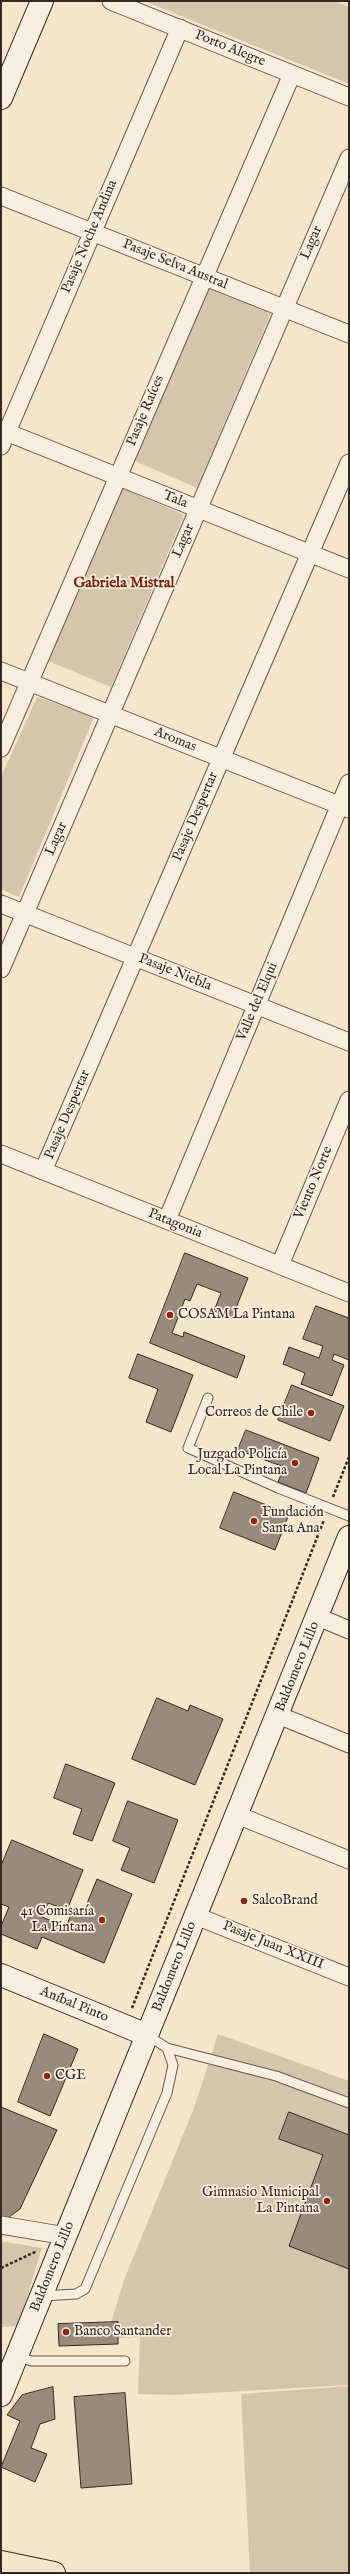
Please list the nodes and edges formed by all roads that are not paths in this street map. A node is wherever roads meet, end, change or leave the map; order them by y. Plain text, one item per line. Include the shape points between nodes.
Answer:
1 (42, 1) edge
2 (110, 1) edge
3 (180, 28) junction
4 (292, 74) junction
5 (349, 97) edge
6 (1, 98) edge
7 (349, 158) edge
8 (1, 196) edge
9 (92, 232) junction
10 (204, 277) junction
11 (284, 308) junction
12 (349, 334) edge
13 (3, 436) edge
14 (349, 463) edge
15 (118, 477) junction
16 (198, 509) junction
17 (310, 554) junction
18 (349, 570) edge
19 (1, 671) edge
20 (30, 682) junction
21 (110, 714) junction
22 (1, 748) edge
23 (222, 758) junction
24 (349, 783) edge
25 (344, 807) edge
26 (1, 904) edge
27 (25, 914) junction
28 (136, 957) junction
29 (1, 969) edge
30 (256, 1005) junction
31 (349, 1042) edge
32 (349, 1100) edge
33 (1, 1154) edge
34 (44, 1171) junction
35 (166, 1220) junction
36 (280, 1265) junction
37 (349, 1293) edge
38 (208, 1398) dead end
39 (349, 1516) edge
40 (349, 1538) edge
41 (318, 1617) junction
42 (349, 1630) edge
43 (278, 1715) junction
44 (349, 1744) edge
45 (237, 1816) junction
46 (349, 1860) edge
47 (196, 1916) junction
48 (1, 1975) edge
49 (349, 1977) edge
50 (147, 2035) junction
51 (167, 2048) junction
52 (349, 2103) edge
53 (1, 2225) edge
54 (66, 2236) junction
55 (41, 2296) junction
56 (17, 2356) junction
57 (125, 2361) dead end
58 (1, 2396) edge
59 (1, 2562) edge
60 (54, 2573) edge

1 - 6 street
2 - 3 street, Porto Alegre
3 - 4 street, Porto Alegre
3 - 9 street, Pasaje Noche Andina
4 - 5 street, Porto Alegre
4 - 10 street, Pasaje Raíces
7 - 11 street, Lagar
8 - 9 street, Pasaje Selva Austral
9 - 10 street, Pasaje Selva Austral
9 - 13 street, Pasaje Noche Andina
10 - 11 street, Pasaje Selva Austral
10 - 15 street, Pasaje Raíces
11 - 12 street, Pasaje Selva Austral
11 - 16 street, Lagar
13 - 15 street, Tala
14 - 17 street, Pasaje Despertar
15 - 16 street, Tala
15 - 20 street, Pasaje Raíces
16 - 17 street, Tala
16 - 21 street, Lagar
17 - 18 street, Tala
17 - 23 street, Pasaje Despertar
19 - 20 street, Aromas
20 - 21 street, Aromas
20 - 22 street, Pasaje Raíces
21 - 23 street, Aromas
21 - 27 street, Lagar
23 - 25 street, Aromas
23 - 28 street, Pasaje Despertar
24 - 25 street, Valle del Elqui
25 - 30 street, Valle del Elqui
26 - 27 street, Pasaje Niebla
27 - 28 street, Pasaje Niebla
27 - 29 street, Lagar
28 - 30 street, Pasaje Niebla
28 - 34 street, Pasaje Despertar
30 - 31 street, Pasaje Niebla
30 - 35 street, Valle del Elqui
32 - 36 street, Viento Norte
33 - 34 street, Patagonia
34 - 35 street, Patagonia
35 - 36 street, Patagonia
36 - 37 street, Patagonia
38 - 39 lane via 188,1448
40 - 41 street, Baldomero Lillo
41 - 42 street
41 - 43 street, Baldomero Lillo
43 - 44 street
43 - 45 street, Baldomero Lillo
45 - 46 street
45 - 47 street, Baldomero Lillo
47 - 49 street, Pasaje Juan XXIII
47 - 50 street, Baldomero Lillo
48 - 50 street, Aníbal Pinto
50 - 51 lane
50 - 54 street, Baldomero Lillo
51 - 52 lane via 276,2076
51 - 55 lane via 173,2065 167,2094 85,2289 76,2294
53 - 54 street
54 - 55 street, Baldomero Lillo
55 - 56 street, Baldomero Lillo
56 - 57 lane via 31,2361
56 - 58 street, Baldomero Lillo
59 - 60 main road

